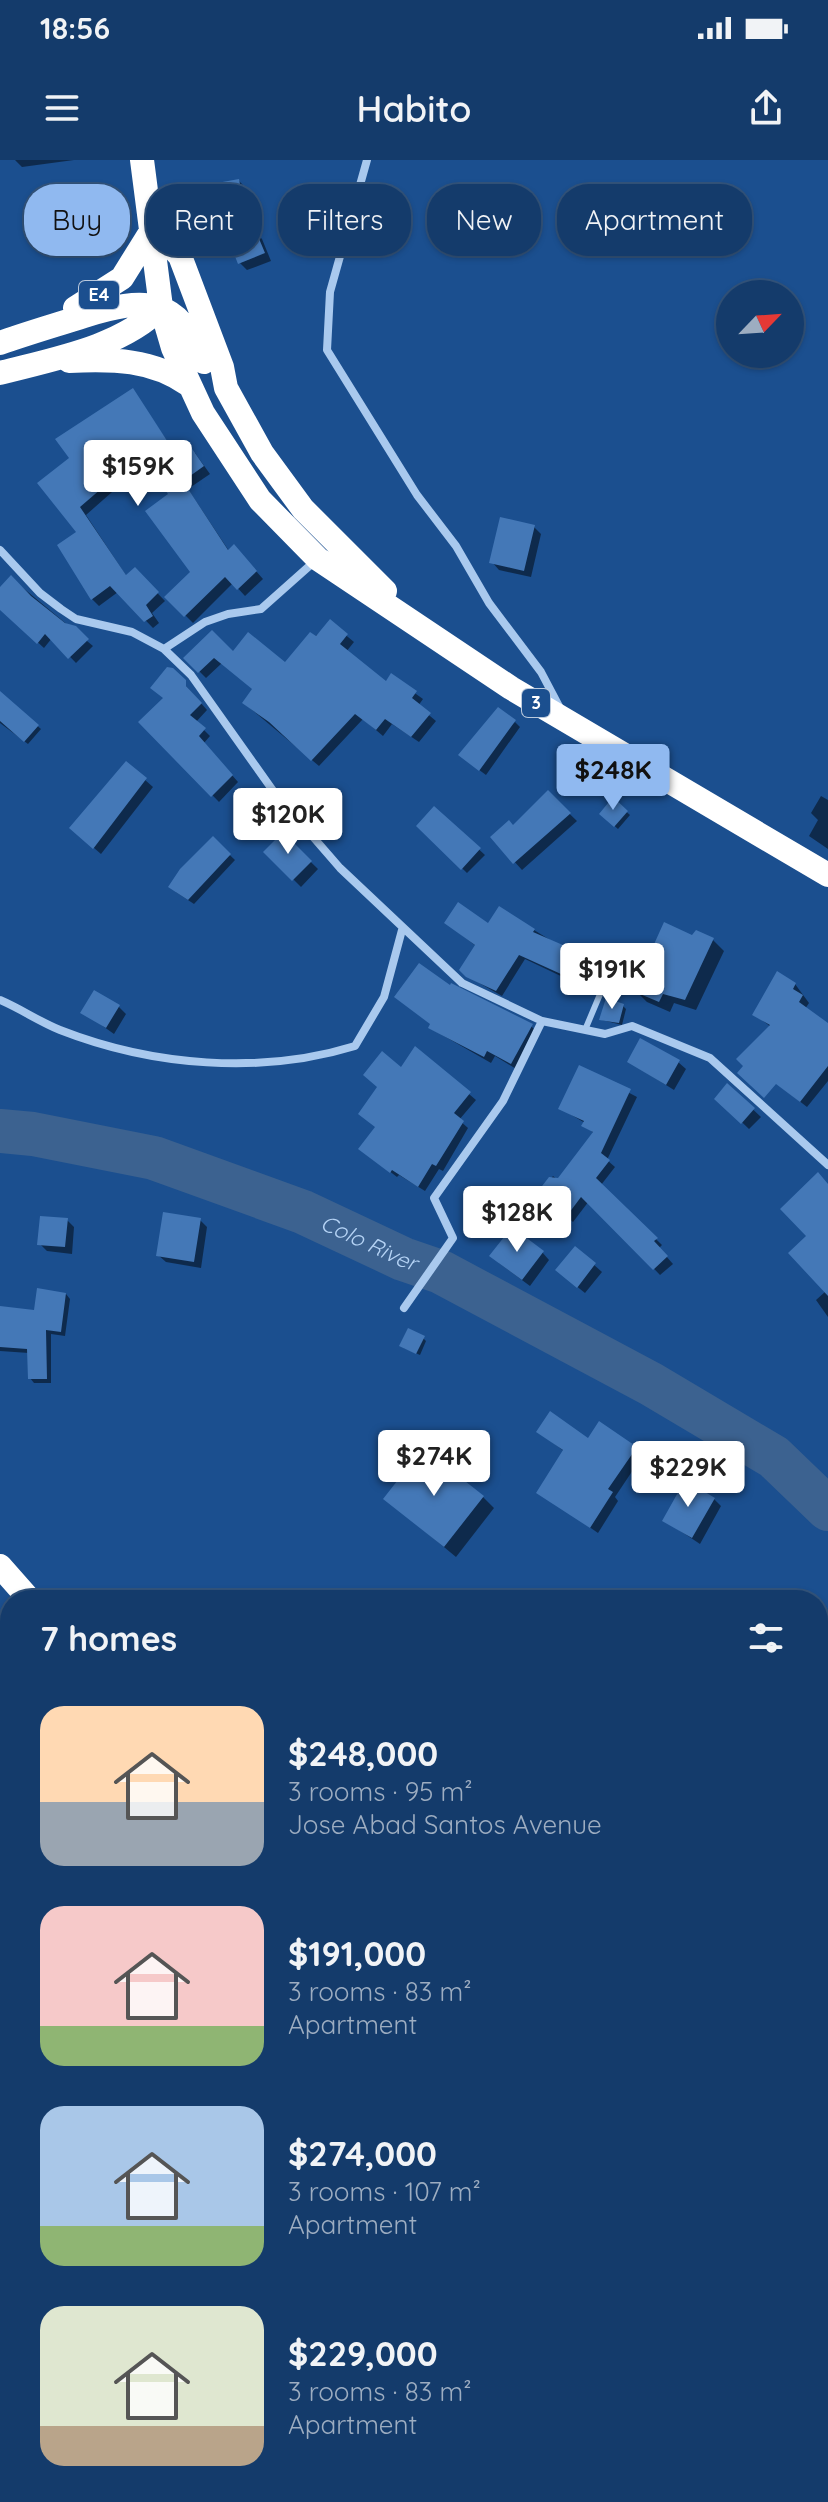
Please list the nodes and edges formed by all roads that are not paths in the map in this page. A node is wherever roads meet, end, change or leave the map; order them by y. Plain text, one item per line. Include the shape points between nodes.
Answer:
1 (142, 160) edge
2 (367, 160) edge
3 (146, 196) edge
4 (146, 239) edge
5 (153, 256) edge
6 (180, 256) edge
7 (161, 307) junction
8 (27, 334) junction
9 (0, 343) edge
10 (39, 363) junction
11 (0, 373) edge
12 (189, 385) junction
13 (226, 388) junction
14 (0, 550) edge
15 (318, 559) junction
16 (400, 612) junction
17 (164, 649) junction
18 (567, 722) junction
19 (828, 875) edge
20 (402, 930) junction
21 (619, 949) dead end
22 (0, 1000) edge
23 (542, 1021) junction
24 (585, 1030) junction
25 (828, 1165) edge
26 (404, 1308) dead end
27 (0, 1566) edge
28 (21, 1590) edge

1 - 3 highway, 3
2 - 18 street via 330,292 327,350 417,495 541,672
4 - 8 highway, E4 via 122,278
5 - 7 highway, 3
6 - 13 highway, 3
7 - 8 highway, E4 via 125,304
7 - 10 highway, E4 via 142,327
7 - 12 highway, 3
7 - 13 highway via 189,329 204,362
8 - 9 highway, E4
10 - 11 highway, E4
10 - 12 highway, E4 via 126,361 153,365
12 - 15 highway, 3 via 260,500
13 - 16 highway, 3 via 289,492
14 - 17 street via 68,614 132,632
15 - 16 highway, 3
15 - 17 street via 261,609 205,622
16 - 18 highway, 3
17 - 20 street via 191,675 274,792
18 - 19 highway, 3
20 - 22 street via 384,997 368,1026 355,1046 324,1056 279,1063 140,1055 59,1030
20 - 23 street via 462,983
21 - 24 lane
23 - 24 street
23 - 26 street via 503,1101 434,1198 453,1238
24 - 25 street via 605,1034 632,1026 710,1058
27 - 28 highway

